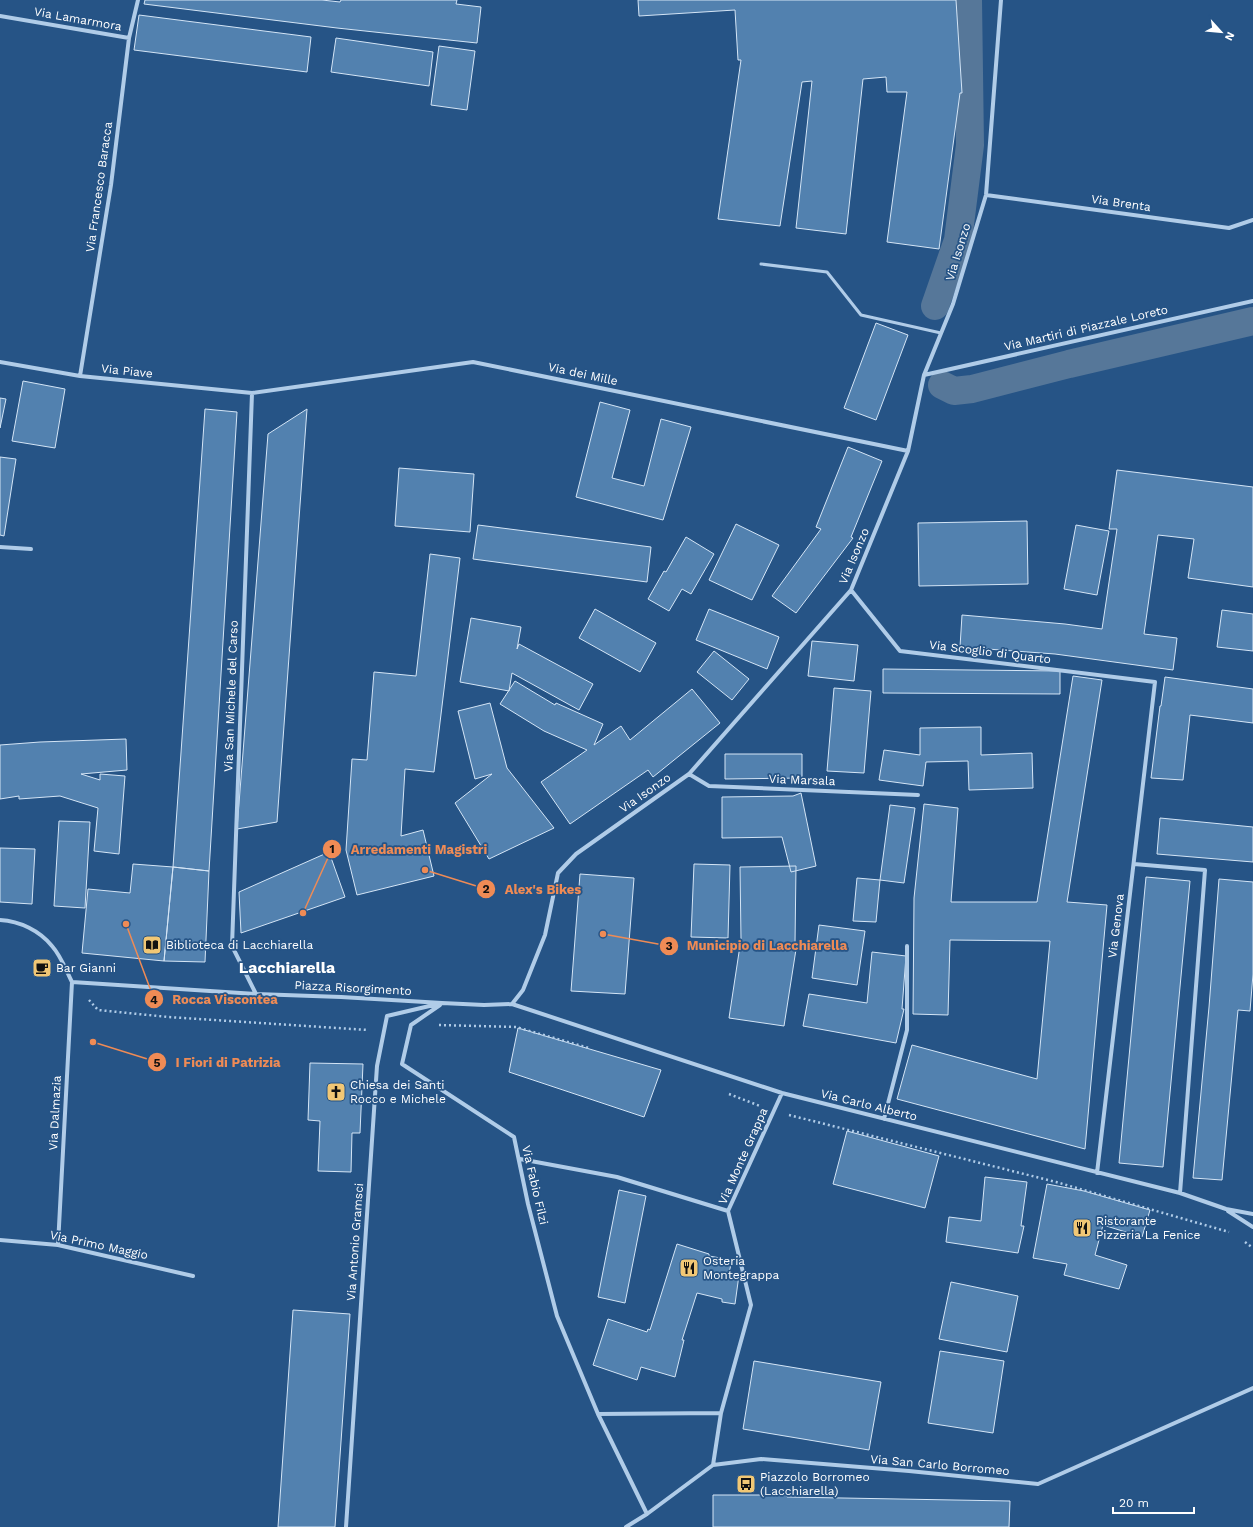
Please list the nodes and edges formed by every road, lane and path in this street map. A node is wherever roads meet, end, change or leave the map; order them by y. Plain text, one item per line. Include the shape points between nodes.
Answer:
1 (138, 0) edge
2 (1001, 0) edge
3 (0, 16) edge
4 (129, 38) junction
5 (986, 195) junction
6 (1253, 220) edge
7 (761, 264) dead end
8 (1253, 300) edge
9 (941, 333) junction
10 (0, 362) edge
11 (924, 375) junction
12 (80, 376) junction
13 (252, 393) junction
14 (908, 451) junction
15 (0, 547) edge
16 (31, 549) dead end
17 (851, 590) junction
18 (1155, 682) joint
19 (689, 774) junction
20 (918, 795) dead end
21 (1134, 864) junction
22 (0, 920) edge
23 (907, 946) dead end
24 (72, 982) junction
25 (256, 994) junction
26 (442, 1004) junction
27 (512, 1004) junction
28 (385, 1028) junction
29 (782, 1093) junction
30 (884, 1119) junction
31 (520, 1159) junction
32 (1096, 1173) junction
33 (1180, 1193) junction
34 (1226, 1209) junction
35 (728, 1211) junction
36 (1253, 1214) edge
37 (1253, 1227) edge
38 (0, 1240) edge
39 (58, 1245) junction
40 (193, 1276) dead end
41 (1253, 1388) edge
42 (721, 1413) junction
43 (598, 1414) junction
44 (713, 1465) junction
45 (648, 1514) junction
46 (346, 1527) edge
47 (626, 1527) edge

1 - 4 street, Via Francesco Baracca
2 - 5 street, Via Isonzo
3 - 4 street, Via Lamarmora
4 - 12 street, Via Francesco Baracca via 111,186
5 - 6 street, Via Brenta via 1229,228
5 - 9 street, Via Isonzo via 953,304
7 - 9 lane via 827,272 861,315
8 - 11 street, Via Martiri di Piazzale Loreto
9 - 11 street, Via Isonzo
10 - 12 street, Via Piave
11 - 14 street, Via Isonzo
12 - 13 street, Via Piave
13 - 14 street, Via dei Mille via 473,362
13 - 25 street, Via San Michele del Carso via 232,946
14 - 17 street, Via Isonzo
15 - 16 street
17 - 18 street, Via Scoglio di Quarto via 900,650
17 - 19 street, Via Isonzo
18 - 21 street, Via Genova
19 - 20 street, Via Marsala via 709,786
19 - 27 street, Via Isonzo via 576,854 558,873 545,935 523,990
21 - 32 street, Via Genova
21 - 33 street via 1205,870
22 - 24 street via 22,924 37,932 53,946
23 - 30 street via 907,1030
24 - 25 street, Piazza Risorgimento
24 - 28 path via 98,1010 270,1024 370,1030
24 - 39 street, Via Dalmazia
25 - 26 street, Piazza Risorgimento
26 - 27 street, Piazza Risorgimento
26 - 28 street, Via Antonio Gramsci via 387,1016
26 - 31 street, Via Fabio Filzi via 410,1025 402,1064 514,1137
27 - 29 street, Via Carlo Alberto
28 - 46 street, Via Antonio Gramsci via 377,1066
29 - 30 street, Via Carlo Alberto
29 - 35 street, Via Monte Grappa
30 - 32 street, Via Carlo Alberto
31 - 35 street via 617,1177
31 - 43 street, Via Fabio Filzi via 528,1204 557,1316
32 - 33 street, Via Carlo Alberto
33 - 34 street, Via Carlo Alberto
34 - 36 street, Via Carlo Alberto
34 - 37 street, Via Carlo Alberto
35 - 42 street, Via Monte Grappa via 751,1306
38 - 39 street, Via Primo Maggio
39 - 40 street, Via Primo Maggio
41 - 44 street, Via San Carlo Borromeo via 1038,1484 761,1459
42 - 43 street
42 - 44 street, Via Monte Grappa
43 - 45 street, Via Fabio Filzi
44 - 45 street, Via San Carlo Borromeo
45 - 47 street, Via San Carlo Borromeo

